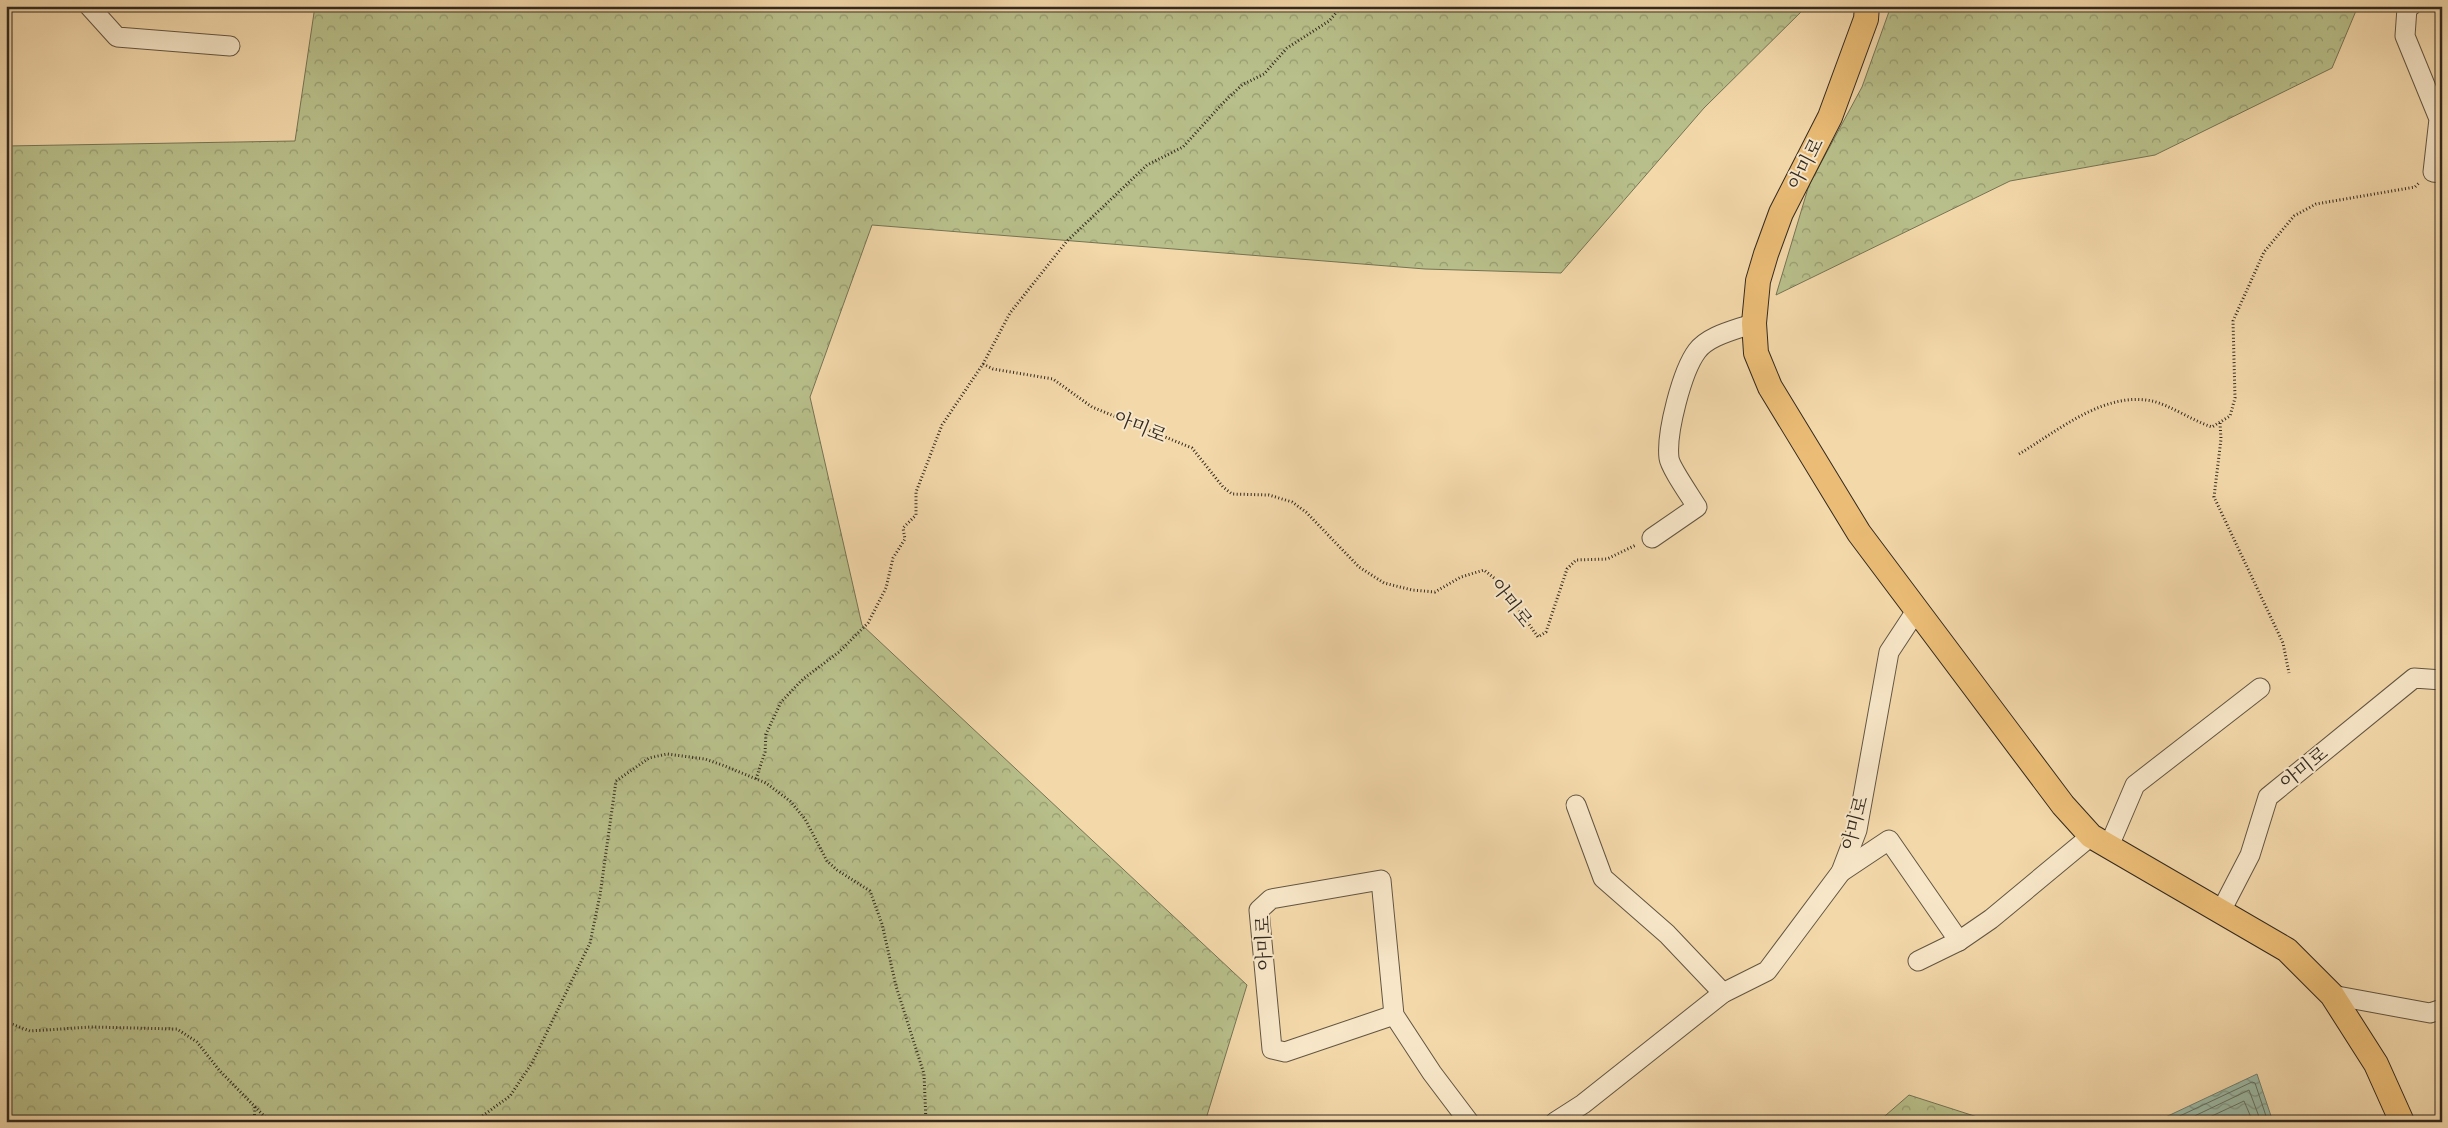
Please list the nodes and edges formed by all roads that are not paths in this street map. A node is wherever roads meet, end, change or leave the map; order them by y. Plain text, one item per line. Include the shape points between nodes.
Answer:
1 (89, 6) edge
2 (1867, 6) edge
3 (2411, 6) edge
4 (230, 46) dead end
5 (2438, 173) edge
6 (1754, 323) junction
7 (1652, 538) road end
8 (1916, 611) junction
9 (2442, 680) edge
10 (2260, 688) dead end
11 (1576, 805) dead end
12 (2100, 841) junction
13 (1841, 872) junction
14 (2221, 911) junction
15 (1959, 941) junction
16 (1918, 961) dead end
17 (1723, 993) junction
18 (2332, 995) junction
19 (2442, 1008) edge
20 (1394, 1015) junction
21 (1469, 1122) edge
22 (1555, 1122) edge
23 (2402, 1122) edge

1 - 4 street via 117,37
2 - 6 main road, 아미로 via 1866,19 1830,117 1781,213 1766,254 1758,281
3 - 5 street via 2407,8 2405,36 2439,120
6 - 7 street via 1716,337 1697,351 1685,376 1670,433 1669,459 1697,507
6 - 8 main road, 아미로 via 1756,353 1770,387 1859,533
8 - 12 main road, 아미로 via 2063,805
8 - 13 street, 아미로 via 1889,652 1856,830
9 - 14 street, 아미로 via 2414,678 2268,797 2250,855
10 - 12 street via 2135,785
11 - 17 street via 1603,878 1666,934
12 - 14 main road, 아미로
12 - 15 street
13 - 15 street via 1889,840
13 - 17 street, 아미로 via 1767,971
14 - 18 main road, 아미로 via 2287,950
15 - 16 street
17 - 22 street, 아미로 via 1584,1104
18 - 19 street via 2430,1013
18 - 23 main road, 아미로 via 2376,1064
20 - 20 street, 아미로 via 1381,880 1271,899 1259,910 1272,1049 1286,1052
20 - 21 street, 아미로

